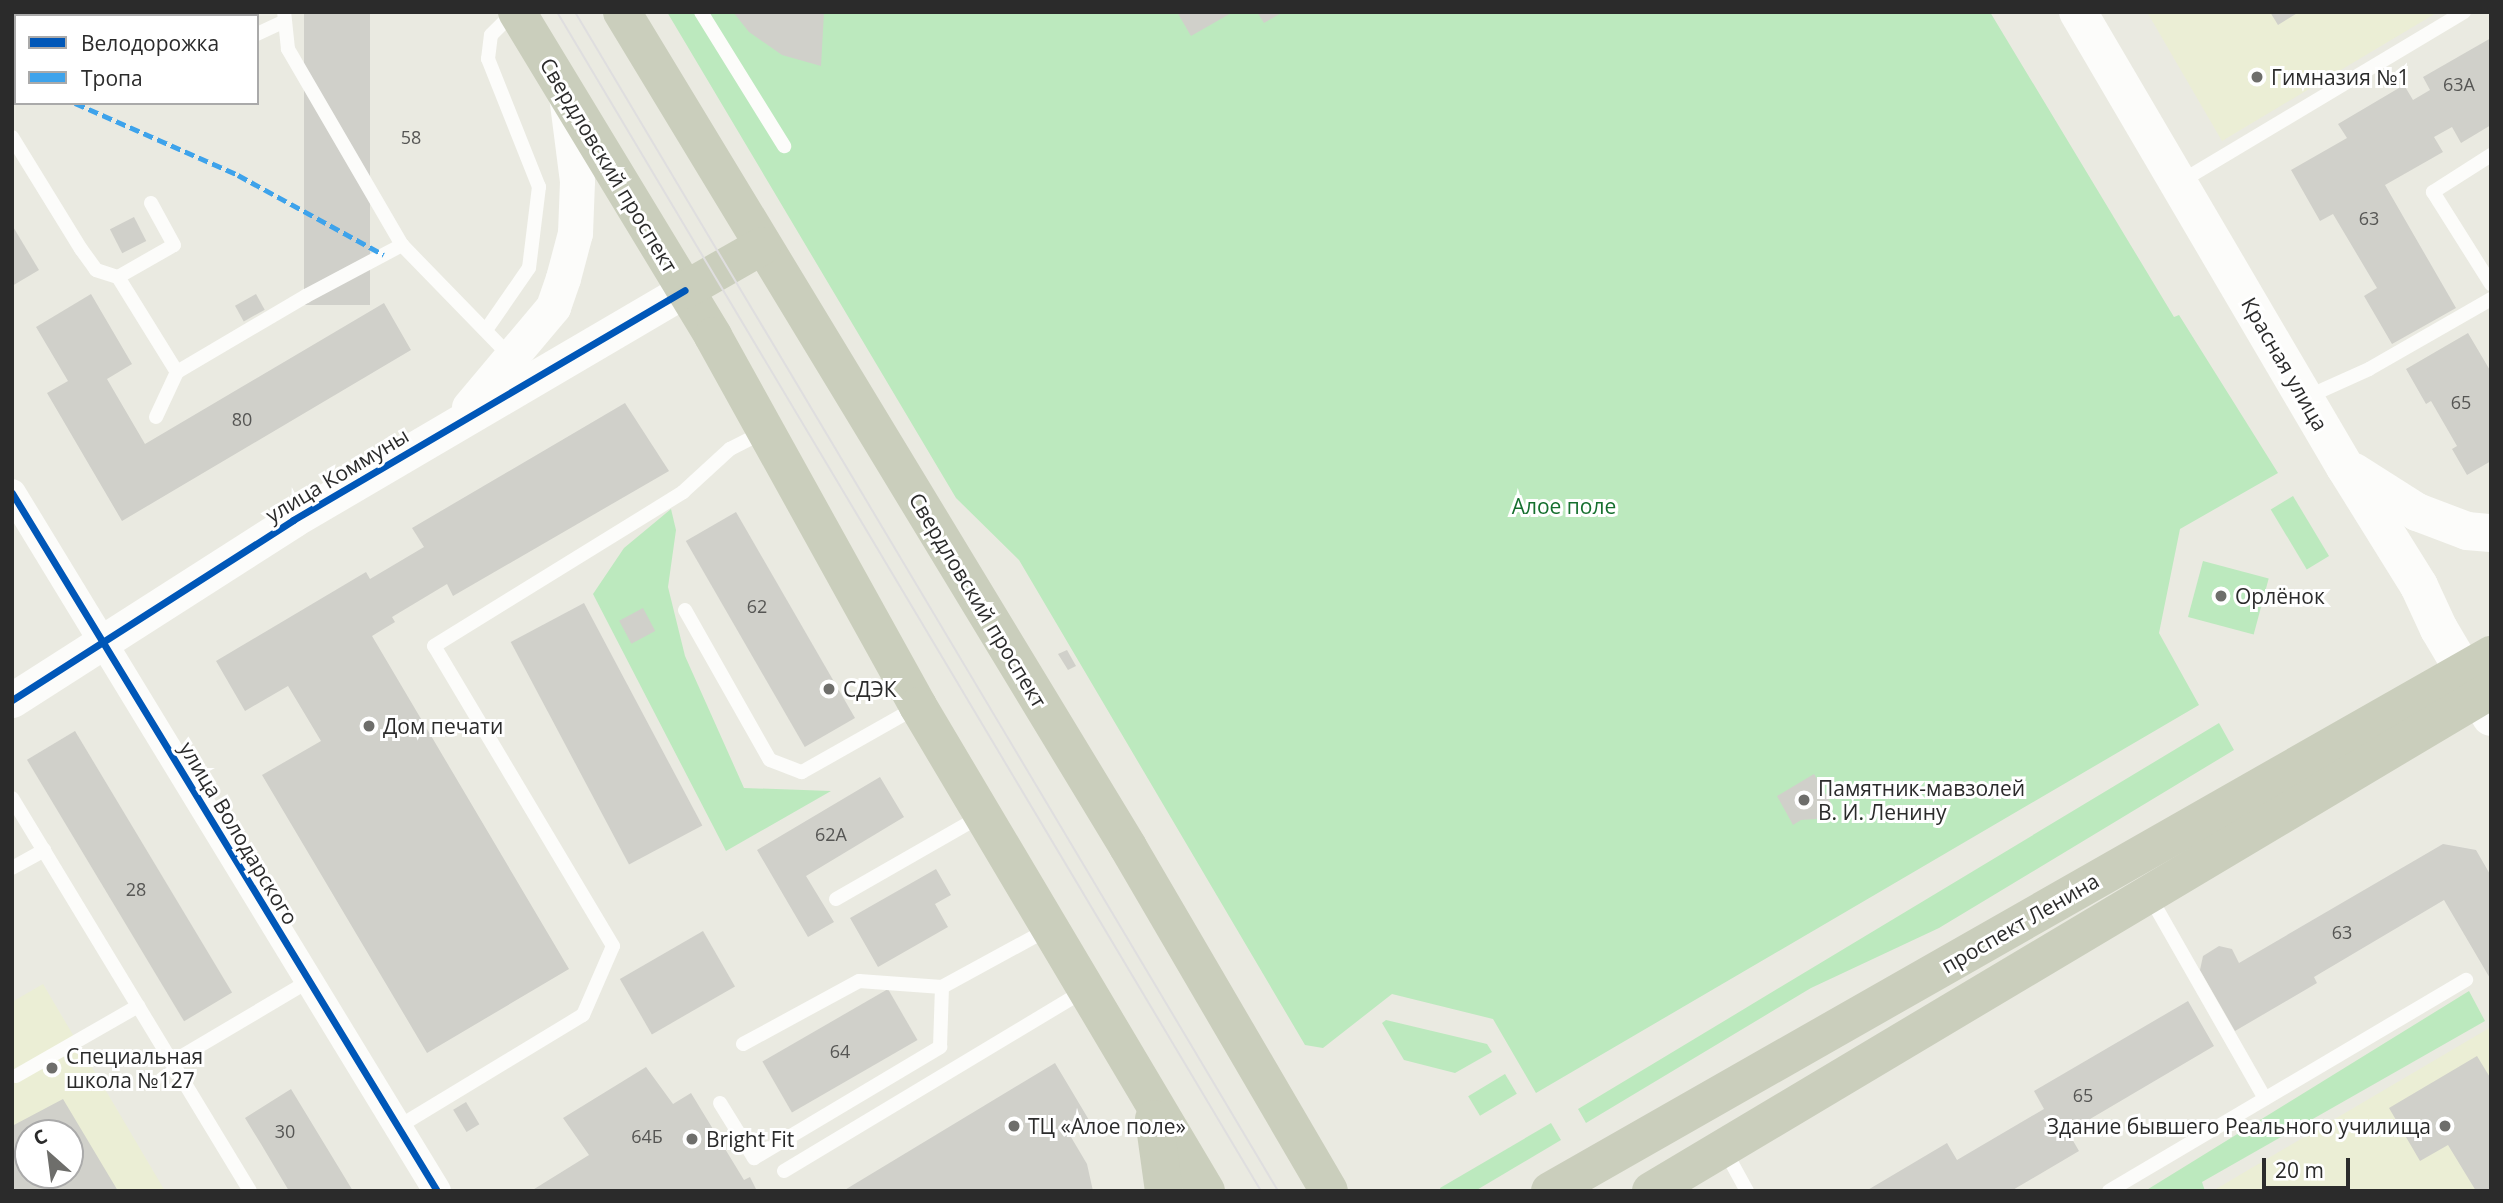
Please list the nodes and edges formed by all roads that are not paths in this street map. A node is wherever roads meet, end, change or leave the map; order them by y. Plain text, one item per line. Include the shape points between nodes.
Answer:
1 (516, 12) edge
2 (701, 12) edge
3 (2078, 12) edge
4 (2464, 12) edge
5 (624, 13) edge
6 (284, 17) edge
7 (259, 33) edge
8 (566, 95) junction
9 (12, 137) edge
10 (784, 146) dead end
11 (2491, 155) edge
12 (2179, 183) junction
13 (151, 203) dead end
14 (402, 245) junction
15 (762, 246) junction
16 (118, 277) junction
17 (2491, 285) edge
18 (685, 290) junction
19 (2491, 299) edge
20 (486, 330) junction
21 (510, 356) junction
22 (177, 372) junction
23 (2304, 398) junction
24 (156, 416) dead end
25 (454, 425) junction
26 (767, 429) junction
27 (2346, 467) junction
28 (12, 493) edge
29 (2491, 533) edge
30 (685, 610) dead end
31 (102, 643) junction
32 (2483, 686) edge
33 (12, 699) edge
34 (918, 706) junction
35 (12, 798) edge
36 (983, 814) junction
37 (44, 850) junction
38 (12, 868) edge
39 (2150, 895) junction
40 (836, 899) dead end
41 (1051, 928) junction
42 (2466, 980) dead end
43 (309, 981) junction
44 (942, 987) junction
45 (1086, 989) junction
46 (138, 1006) junction
47 (743, 1044) dead end
48 (172, 1062) junction
49 (16, 1076) dead end
50 (2265, 1098) junction
51 (720, 1103) dead end
52 (1152, 1103) junction
53 (398, 1127) junction
54 (1724, 1149) junction
55 (784, 1171) dead end
56 (250, 1191) edge
57 (437, 1191) edge
58 (1164, 1191) edge
59 (1206, 1191) edge
60 (1329, 1191) edge
61 (1550, 1191) edge
62 (1651, 1191) edge
63 (1747, 1191) edge
64 (2109, 1191) edge

1 - 8 main road, Свердловский проспект
1 - 20 lane via 491,35 488,59 539,187 529,268
2 - 10 lane
3 - 12 main road, Красная улица
4 - 12 lane
5 - 15 main road, Свердловский проспект
6 - 7 lane
6 - 14 lane via 288,48
8 - 18 main road, Свердловский проспект
8 - 21 street via 577,181 575,233 553,307
9 - 16 lane via 96,270
11 - 17 lane via 2433,191
12 - 23 main road, Красная улица
13 - 16 lane via 174,245
14 - 20 lane
14 - 22 lane
15 - 18 main road, улица Коммуны
15 - 60 main road, Свердловский проспект via 1128,847
16 - 22 lane
18 - 25 street, улица Коммуны
18 - 26 main road, Свердловский проспект
19 - 23 lane via 2368,369
20 - 21 lane
21 - 25 street
22 - 24 lane
23 - 27 main road, Красная улица
25 - 31 street, улица Коммуны via 292,520
26 - 34 main road, Свердловский проспект
26 - 53 lane via 730,449 683,492 433,646 613,947 583,1015
27 - 29 main road via 2417,512 2467,531
27 - 32 main road, Красная улица
28 - 31 street, улица Володарского
30 - 34 lane via 770,760 802,772
31 - 33 street, улица Коммуны
31 - 43 street, улица Володарского
32 - 39 main road, проспект Ленина
32 - 61 main road, проспект Ленина
34 - 36 main road, Свердловский проспект
35 - 37 lane
36 - 40 lane
36 - 41 main road, Свердловский проспект
37 - 38 lane
37 - 46 lane
39 - 50 lane
39 - 54 main road, проспект Ленина
41 - 44 lane
41 - 45 main road, Свердловский проспект
42 - 50 lane
43 - 48 lane
43 - 53 street, улица Володарского
44 - 47 lane via 859,981
44 - 51 lane via 940,1047 754,1158
45 - 52 main road, Свердловский проспект
45 - 55 lane
46 - 48 lane
46 - 49 lane
48 - 56 lane
50 - 64 lane
52 - 58 main road
52 - 59 main road, Свердловский проспект
53 - 57 street, улица Володарского
54 - 62 main road, проспект Ленина
54 - 63 lane

